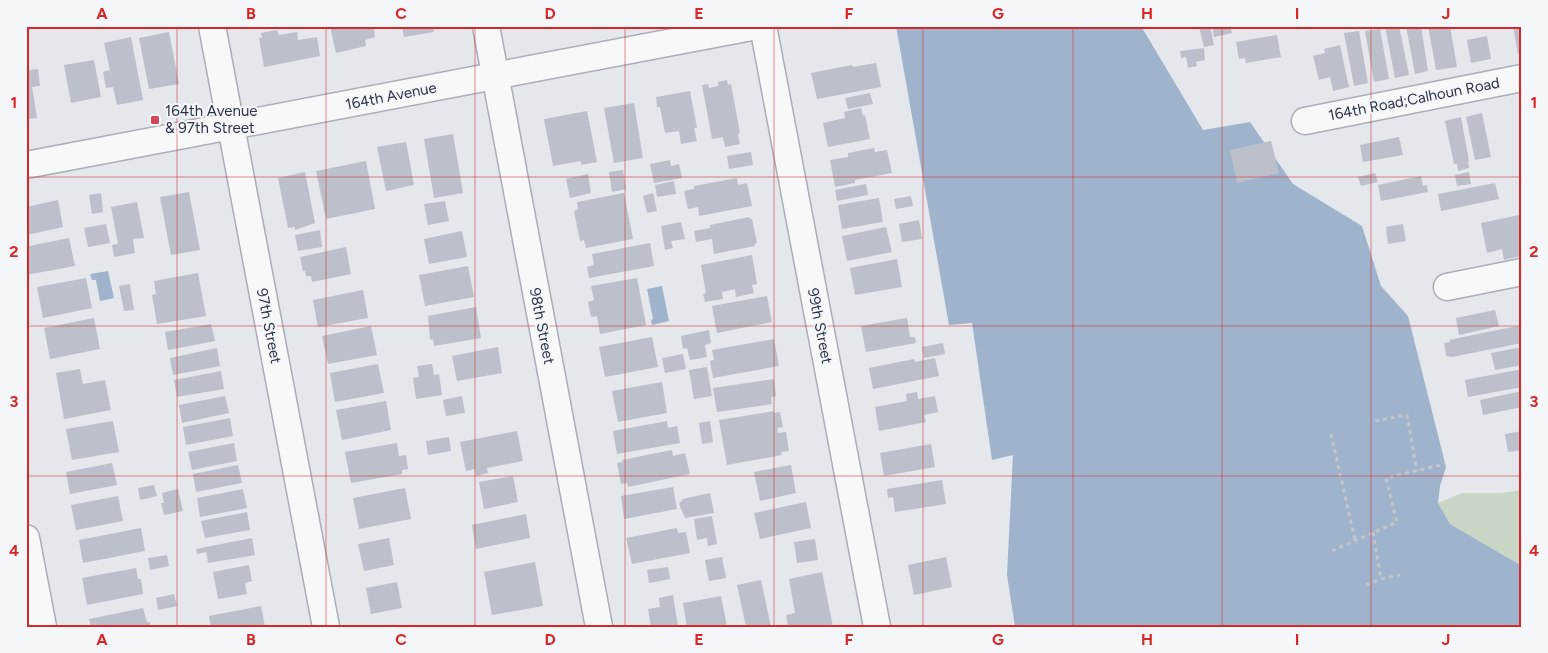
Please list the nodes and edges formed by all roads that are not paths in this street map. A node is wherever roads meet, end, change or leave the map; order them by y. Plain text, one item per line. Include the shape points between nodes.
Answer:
1 (212, 26) edge
2 (486, 26) edge
3 (757, 26) edge
4 (763, 26) edge
5 (495, 76) junction
6 (1522, 78) edge
7 (1306, 121) dead end
8 (231, 126) junction
9 (26, 165) edge
10 (1522, 272) edge
11 (1447, 287) dead end
12 (26, 538) edge
13 (43, 627) edge
14 (326, 627) edge
15 (599, 627) edge
16 (877, 627) edge

1 - 8 street, 97th Street
2 - 5 street, 98th Street
3 - 5 street, 164th Avenue
4 - 16 street, 99th Street
5 - 8 street, 164th Avenue
5 - 15 street, 98th Street
6 - 7 street, 164th Road;Calhoun Road
8 - 9 street, 164th Avenue
8 - 14 street, 97th Street
10 - 11 street
12 - 13 street

